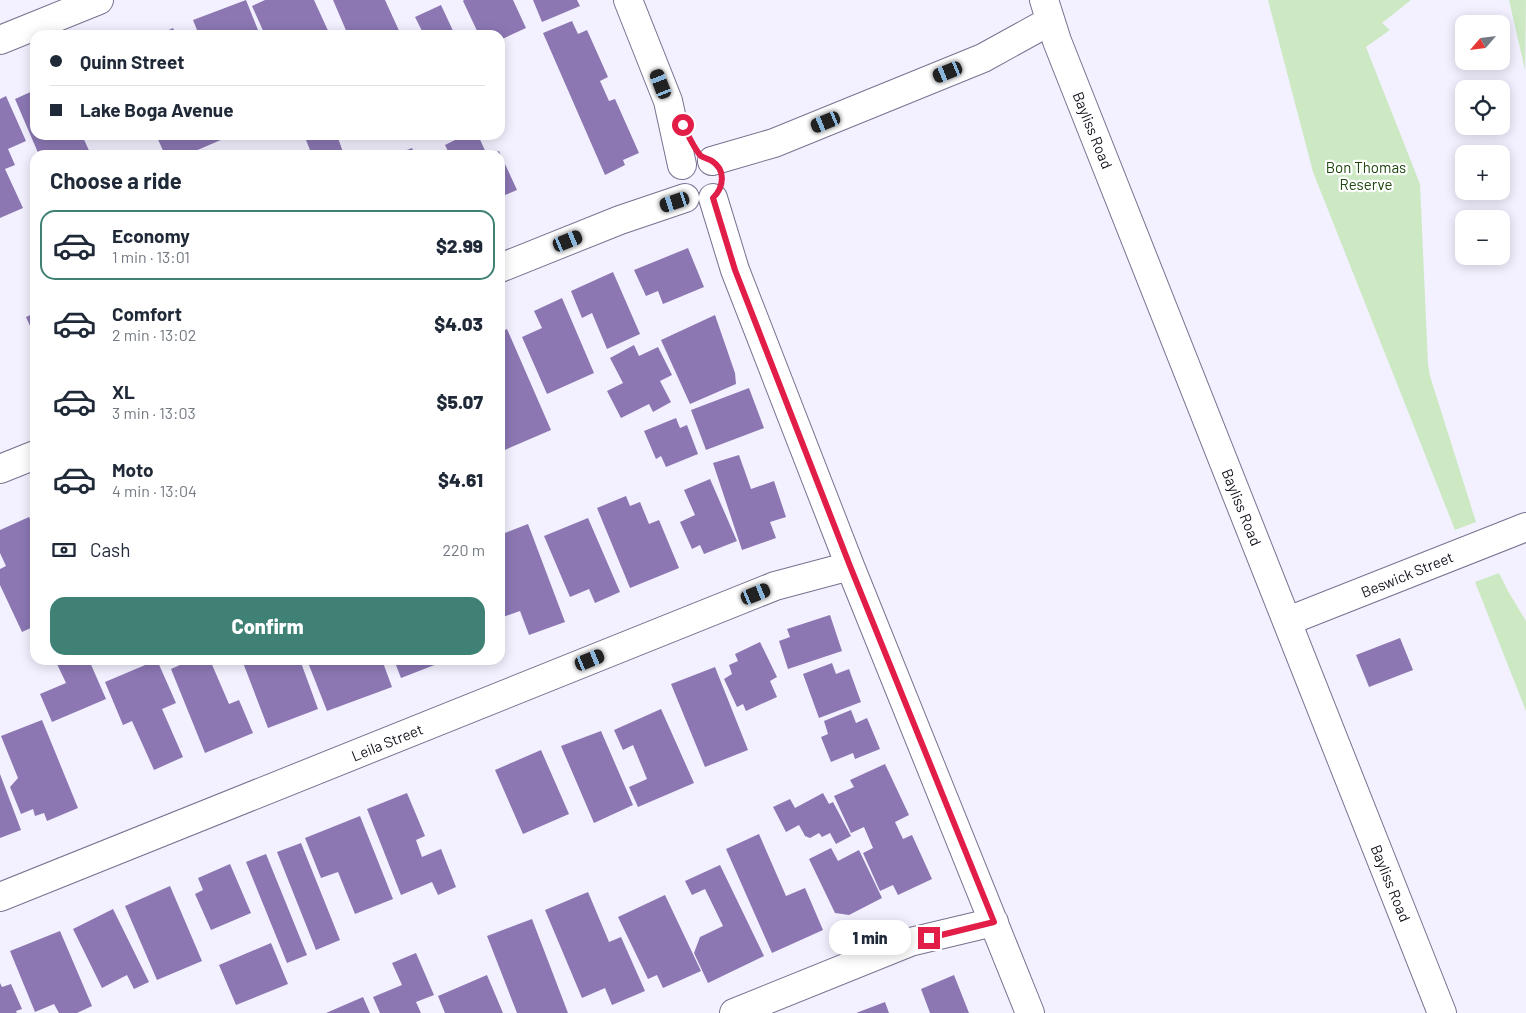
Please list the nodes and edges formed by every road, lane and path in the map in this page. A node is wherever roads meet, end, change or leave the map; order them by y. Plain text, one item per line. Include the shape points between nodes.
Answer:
1 (100, 0) edge
2 (628, 0) edge
3 (1050, 21) edge
4 (0, 40) edge
5 (698, 180) junction
6 (505, 266) edge
7 (30, 457) edge
8 (0, 469) edge
9 (1526, 527) edge
10 (846, 557) junction
11 (1288, 621) junction
12 (0, 897) edge
13 (989, 910) junction
14 (734, 1013) edge
15 (1030, 1013) edge
16 (1442, 1013) edge

1 - 4 street
2 - 5 street
3 - 5 street via 1029,49 983,58 774,143
3 - 11 street, Bayliss Road
5 - 6 street via 620,220
5 - 10 street
7 - 8 street
9 - 11 street, Beswick Street
10 - 12 street, Leila Street
10 - 13 street
11 - 16 street, Bayliss Road
13 - 14 street
13 - 15 street

